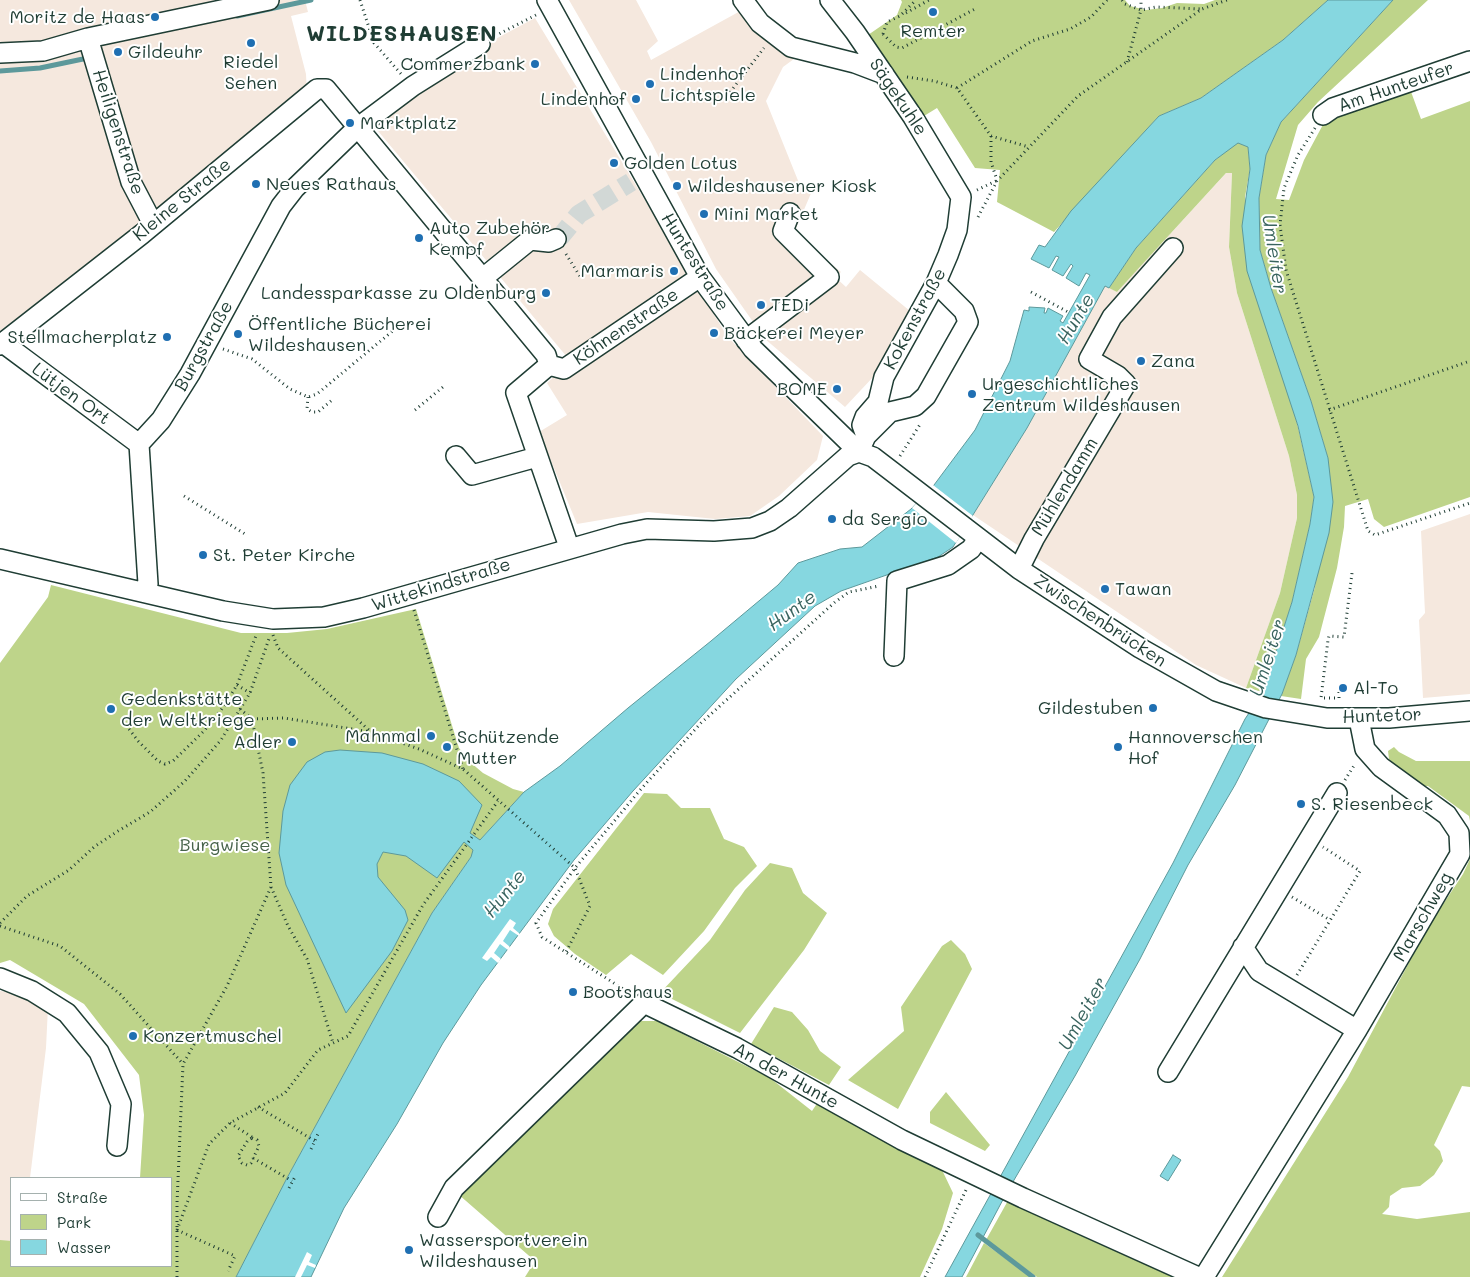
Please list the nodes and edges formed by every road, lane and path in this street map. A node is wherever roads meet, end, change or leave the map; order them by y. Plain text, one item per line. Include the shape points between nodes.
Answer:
1 (360, 0) edge
2 (743, 0) edge
3 (830, 0) edge
4 (916, 0) edge
5 (930, 0) edge
6 (1107, 0) edge
7 (1122, 0) edge
8 (1141, 0) edge
9 (1227, 0) edge
10 (260, 1) edge
11 (550, 4) edge
12 (975, 9) dead end
13 (1202, 9) junction
14 (1141, 10) junction
15 (900, 16) junction
16 (773, 36) junction
17 (88, 38) junction
18 (480, 44) joint
19 (0, 53) edge
20 (1470, 61) edge
21 (1127, 63) junction
22 (884, 74) junction
23 (413, 86) junction
24 (957, 88) junction
25 (724, 100) dead end
26 (1323, 115) joint
27 (357, 128) junction
28 (991, 136) junction
29 (1029, 147) junction
30 (997, 181) junction
31 (961, 197) junction
32 (790, 213) dead end
33 (154, 224) junction
34 (561, 246) joint
35 (1172, 248) dead end
36 (700, 277) junction
37 (483, 278) junction
38 (581, 278) dead end
39 (936, 283) junction
40 (1031, 292) dead end
41 (1068, 312) dead end
42 (396, 330) dead end
43 (746, 340) junction
44 (1, 344) edge
45 (207, 344) junction
46 (1470, 361) edge
47 (549, 365) junction
48 (443, 387) dead end
49 (308, 396) junction
50 (926, 396) junction
51 (332, 400) dead end
52 (414, 410) dead end
53 (1329, 410) junction
54 (139, 444) junction
55 (862, 444) junction
56 (456, 456) dead end
57 (538, 456) junction
58 (898, 461) dead end
59 (184, 496) dead end
60 (923, 496) joint
61 (1470, 503) edge
62 (246, 534) dead end
63 (971, 534) junction
64 (569, 547) junction
65 (0, 559) edge
66 (1018, 569) junction
67 (1352, 573) dead end
68 (897, 581) junction
69 (144, 592) junction
70 (410, 595) junction
71 (272, 632) junction
72 (894, 656) dead end
73 (237, 685) junction
74 (1339, 692) dead end
75 (250, 693) junction
76 (240, 709) junction
77 (1470, 711) edge
78 (1294, 714) joint
79 (252, 718) junction
80 (1359, 719) junction
81 (123, 721) dead end
82 (371, 732) junction
83 (1365, 748) junction
84 (462, 768) junction
85 (1337, 793) joint
86 (500, 802) junction
87 (1310, 839) junction
88 (575, 868) junction
89 (566, 870) dead end
90 (571, 874) junction
91 (271, 887) junction
92 (1280, 890) junction
93 (1330, 920) junction
94 (0, 924) edge
95 (1243, 947) junction
96 (566, 952) junction
97 (0, 978) edge
98 (1289, 989) junction
99 (644, 1003) junction
100 (1357, 1030) junction
101 (333, 1043) junction
102 (183, 1064) junction
103 (1168, 1072) dead end
104 (258, 1107) junction
105 (230, 1123) junction
106 (318, 1134) dead end
107 (257, 1140) junction
108 (315, 1142) junction
109 (117, 1146) dead end
110 (310, 1149) dead end
111 (253, 1158) junction
112 (296, 1175) dead end
113 (977, 1176) junction
114 (292, 1181) junction
115 (289, 1188) dead end
116 (438, 1217) dead end
117 (177, 1230) junction
118 (228, 1271) dead end
119 (178, 1277) edge
120 (925, 1277) edge
121 (1198, 1277) edge
122 (1204, 1277) edge

1 - 23 path via 374,43
2 - 16 street
3 - 22 street, Sägekuhle
4 - 15 path
5 - 15 path
6 - 24 path via 1091,17 1070,29 1032,41
7 - 14 path
8 - 14 path
9 - 13 path
10 - 17 street
11 - 18 path
11 - 36 street, Huntestraße via 637,178
12 - 15 path via 902,48 896,47 883,34 887,22
13 - 14 path via 1156,7
13 - 21 path
14 - 21 path
16 - 22 street via 791,47
16 - 25 path
17 - 19 street via 43,51
17 - 33 street, Heiligenstraße via 131,182
18 - 23 street, Burgstraße
20 - 26 street, Am Hunteufer via 1333,108
21 - 29 path via 1078,96
22 - 24 path via 934,81
22 - 31 street, Sägekuhle
23 - 27 street, Burgstraße
24 - 28 path
26 - 53 path via 1298,156 1284,188 1280,226 1286,270
27 - 33 street, Kleine Straße via 326,89 317,88
27 - 37 street, Kleine Straße
27 - 45 street, Burgstraße via 281,206
28 - 29 path
28 - 30 path via 991,162
29 - 30 path
30 - 31 path
31 - 39 street, Kokenstraße via 957,230
32 - 43 street via 784,231 829,277
33 - 44 street, Kleine Straße
34 - 37 street via 530,240
34 - 38 path
35 - 66 street, Mühlendamm via 1112,317 1089,359 1126,384
36 - 43 street, Huntestraße
36 - 47 street, Köhnenstraße via 564,369
37 - 47 street, Kleine Straße via 546,355
39 - 50 street via 964,311 968,322
39 - 55 street, Kokenstraße via 884,377 878,402 865,417
40 - 41 path
42 - 49 path via 317,394
43 - 55 street, Huntestraße
44 - 54 street, Lütjen Ort
45 - 49 path via 252,359 290,389
45 - 54 street, Burgstraße via 161,420
46 - 53 path
47 - 57 street via 516,393
48 - 52 path
49 - 51 path via 307,409 312,412 318,412
50 - 55 street, Wittekindstraße via 915,406 890,412
50 - 58 path via 922,421
53 - 61 path via 1368,531 1375,535
54 - 69 street via 148,584
55 - 60 street, Huntestraße via 873,457
55 - 64 street, Wittekindstraße via 789,508 752,528 647,530
56 - 57 street via 472,475
57 - 64 street
59 - 62 path
60 - 63 street, Zwischenbrücken
63 - 66 street, Zwischenbrücken
63 - 68 street via 970,549 948,565
64 - 70 street, Wittekindstraße
65 - 69 street, Wittekindstraße
66 - 78 street, Zwischenbrücken via 1165,663 1216,691
67 - 74 path via 1344,637 1330,636 1321,698 1339,698
68 - 72 street
68 - 88 path via 850,592 764,664 701,722
69 - 70 street, Wittekindstraße via 223,611 282,619 324,618
70 - 84 path
71 - 73 path via 258,631
71 - 75 path
71 - 82 path via 278,648
73 - 75 path
73 - 81 path via 204,731 173,761 165,764 153,756
75 - 76 path
76 - 79 path
76 - 94 path via 221,740 185,781 150,812 94,847 69,870 27,896
77 - 80 street, Huntetor
78 - 80 street, Huntetor
79 - 82 path via 284,718
79 - 91 path via 268,813
80 - 83 street, Marschweg
82 - 84 path
83 - 85 path
83 - 100 street, Marschweg via 1381,767 1447,815 1459,834 1460,854
84 - 86 path
85 - 87 street
86 - 88 path
86 - 101 path via 424,905 348,1036
87 - 92 street
87 - 93 path via 1360,871
88 - 90 path
88 - 96 path via 590,906
89 - 90 path
90 - 96 path via 536,923 542,936
91 - 101 path via 307,959
91 - 102 path via 227,986
92 - 93 path
92 - 95 street
93 - 98 path
94 - 102 path via 60,946 120,994
95 - 98 street via 1259,971
95 - 103 street
96 - 99 path
97 - 109 street via 32,991 67,1013 99,1052 122,1104
98 - 100 street
99 - 113 street, An der Hunte via 737,1048 902,1140
99 - 116 street via 454,1188
100 - 122 street, Marschweg
101 - 104 path via 318,1050 285,1093
102 - 117 path
104 - 105 path
104 - 108 path
105 - 107 path
105 - 117 path via 209,1144
106 - 108 path
107 - 111 path via 259,1146
107 - 111 path via 248,1140 238,1156 247,1165
108 - 110 path
111 - 114 path
112 - 114 path
113 - 120 path
113 - 121 street, An der Hunte
114 - 115 path
117 - 118 path via 235,1256
117 - 119 path

